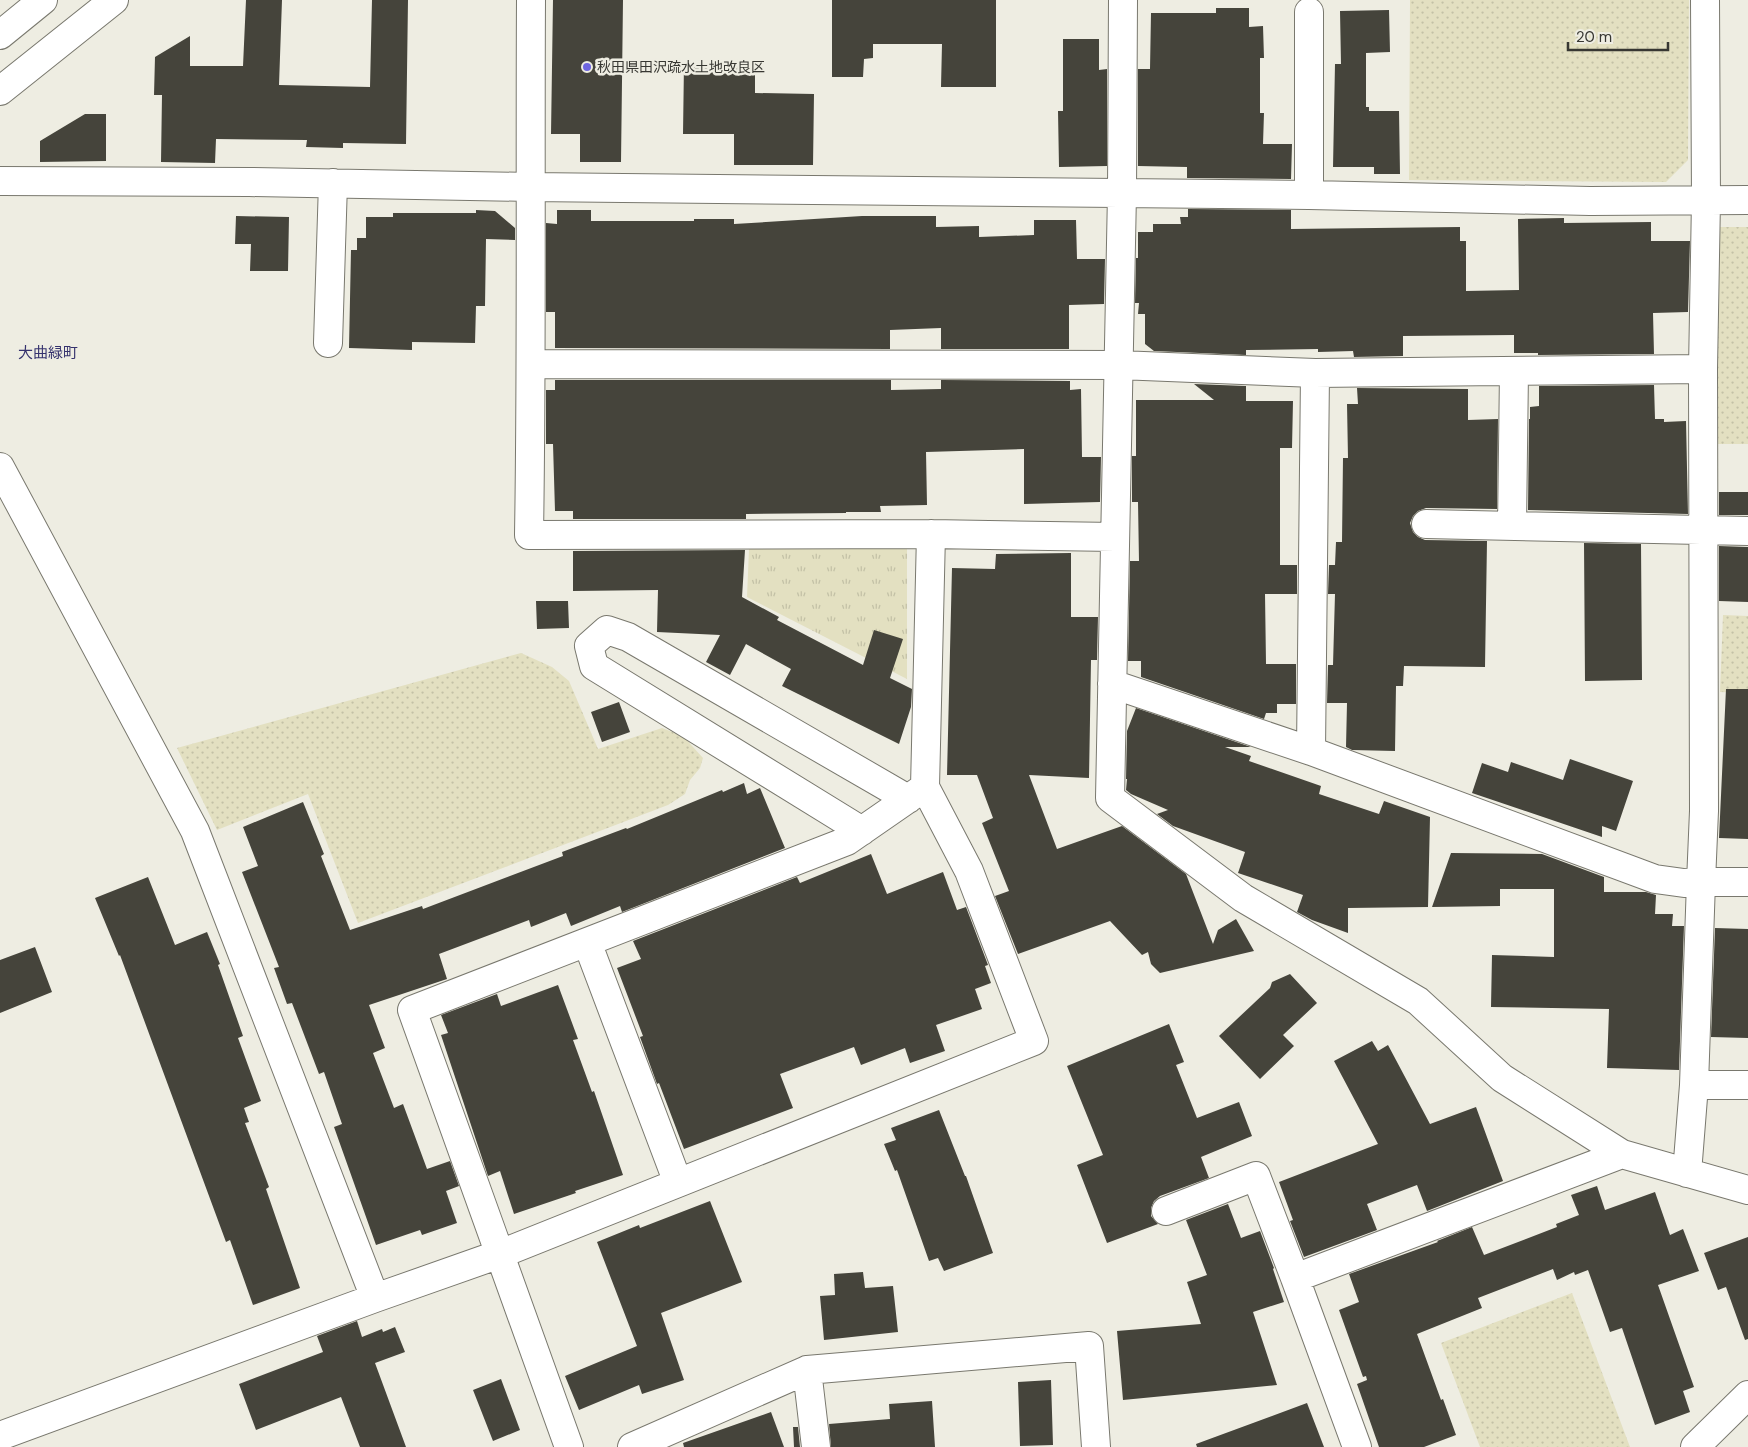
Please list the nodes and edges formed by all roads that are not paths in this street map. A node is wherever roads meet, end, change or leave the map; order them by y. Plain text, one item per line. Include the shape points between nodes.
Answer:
1 (44, 0) edge
2 (114, 0) edge
3 (531, 0) edge
4 (1123, 0) edge
5 (1705, 0) edge
6 (1309, 12) dead end
7 (0, 35) edge
8 (0, 92) edge
9 (0, 181) edge
10 (333, 183) junction
11 (530, 187) junction
12 (1122, 193) junction
13 (1309, 195) junction
14 (1706, 200) junction
15 (1748, 200) edge
16 (328, 343) dead end
17 (531, 364) junction
18 (1119, 365) junction
19 (1704, 369) junction
20 (1514, 370) junction
21 (1315, 372) junction
22 (0, 467) edge
23 (1426, 524) dead end
24 (1512, 526) junction
25 (1704, 530) junction
26 (1748, 531) edge
27 (931, 534) junction
28 (1115, 537) junction
29 (1112, 684) junction
30 (1311, 751) junction
31 (917, 793) junction
32 (862, 831) junction
33 (1701, 882) junction
34 (1748, 882) edge
35 (587, 942) junction
36 (1694, 1084) junction
37 (1748, 1085) edge
38 (1622, 1154) junction
39 (1687, 1173) junction
40 (678, 1183) junction
41 (1748, 1190) edge
42 (1166, 1211) dead end
43 (500, 1254) junction
44 (1295, 1278) junction
45 (375, 1298) junction
46 (807, 1370) junction
47 (1748, 1395) edge
48 (0, 1436) edge
49 (569, 1447) edge
50 (632, 1447) edge
51 (816, 1447) edge
52 (1096, 1447) edge
53 (1357, 1447) edge
54 (1695, 1447) edge

1 - 7 street
2 - 8 street
3 - 11 street
4 - 12 street
5 - 14 street
6 - 13 street
9 - 10 street
10 - 11 street
10 - 16 street
11 - 12 street
11 - 17 street
12 - 13 street
12 - 18 street
13 - 14 street
14 - 15 street
14 - 19 street
17 - 18 street
17 - 27 street via 528,535
18 - 21 street
18 - 28 street
19 - 20 street
19 - 25 street
20 - 21 street
20 - 24 street
21 - 30 street
22 - 45 street via 195,831
23 - 24 street
24 - 25 street
25 - 26 street
25 - 33 street
27 - 28 street
27 - 31 street
28 - 29 street
29 - 30 street
29 - 38 street via 1110,798 1243,898 1418,1001 1502,1078
30 - 33 street via 1655,879
31 - 32 street
31 - 32 street via 628,637 607,630 589,646 594,666
31 - 40 street via 969,871 1034,1041
32 - 35 street via 847,841
33 - 34 street
33 - 36 street
35 - 40 street
35 - 43 street via 412,1010
36 - 37 street
36 - 39 street
38 - 39 street
38 - 44 street
39 - 41 street
40 - 43 street
42 - 44 street via 1256,1176
43 - 45 street
43 - 49 street
44 - 53 street
45 - 48 street
46 - 50 street
46 - 51 street
46 - 52 street via 1089,1346
47 - 54 street

